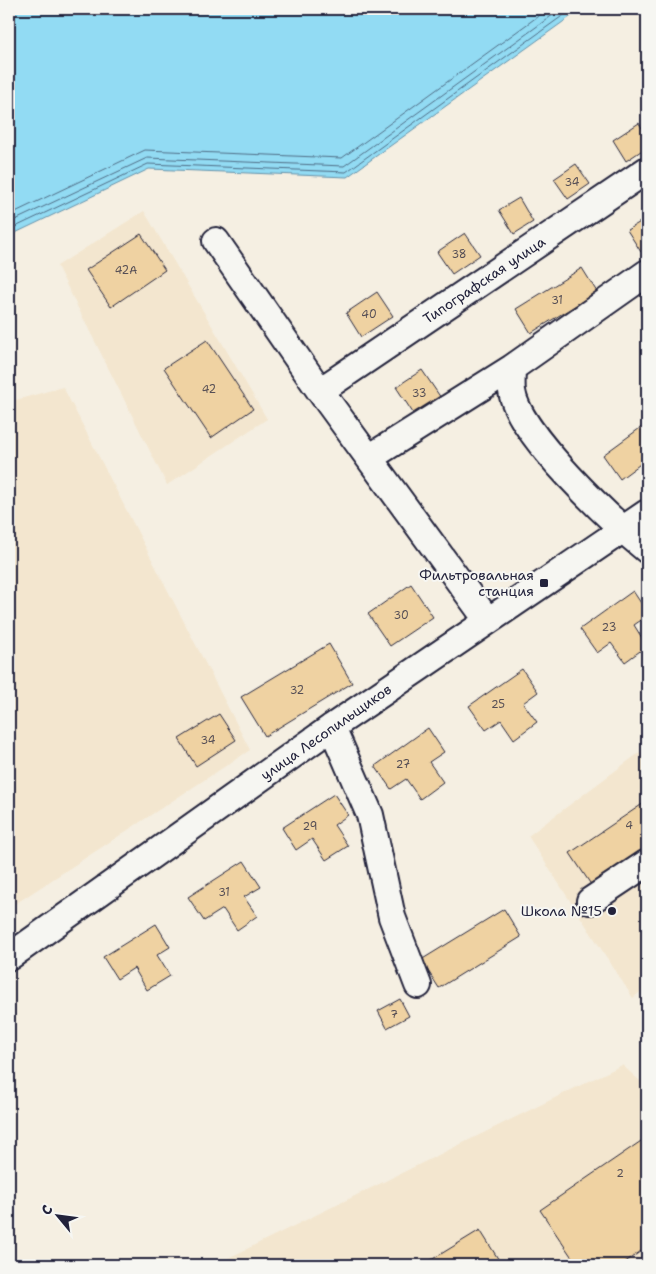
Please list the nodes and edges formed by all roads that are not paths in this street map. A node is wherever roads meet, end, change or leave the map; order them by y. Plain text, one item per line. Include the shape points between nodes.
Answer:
1 (647, 170) edge
2 (216, 241) dead end
3 (647, 274) edge
4 (512, 368) junction
5 (320, 391) junction
6 (369, 458) junction
7 (647, 513) edge
8 (622, 529) junction
9 (647, 550) edge
10 (488, 621) junction
11 (332, 727) junction
12 (647, 863) edge
13 (590, 901) dead end
14 (9, 957) edge
15 (418, 985) dead end

1 - 5 street, Типографская улица
2 - 5 street
3 - 4 street
4 - 6 street
4 - 8 street via 512,392 520,415 534,438
5 - 6 street
6 - 10 street
7 - 8 street, улица Лесопильщиков
8 - 9 street
8 - 10 street, улица Лесопильщиков
10 - 11 street, улица Лесопильщиков
11 - 14 street, улица Лесопильщиков
11 - 15 street via 370,815 392,918
12 - 13 street

